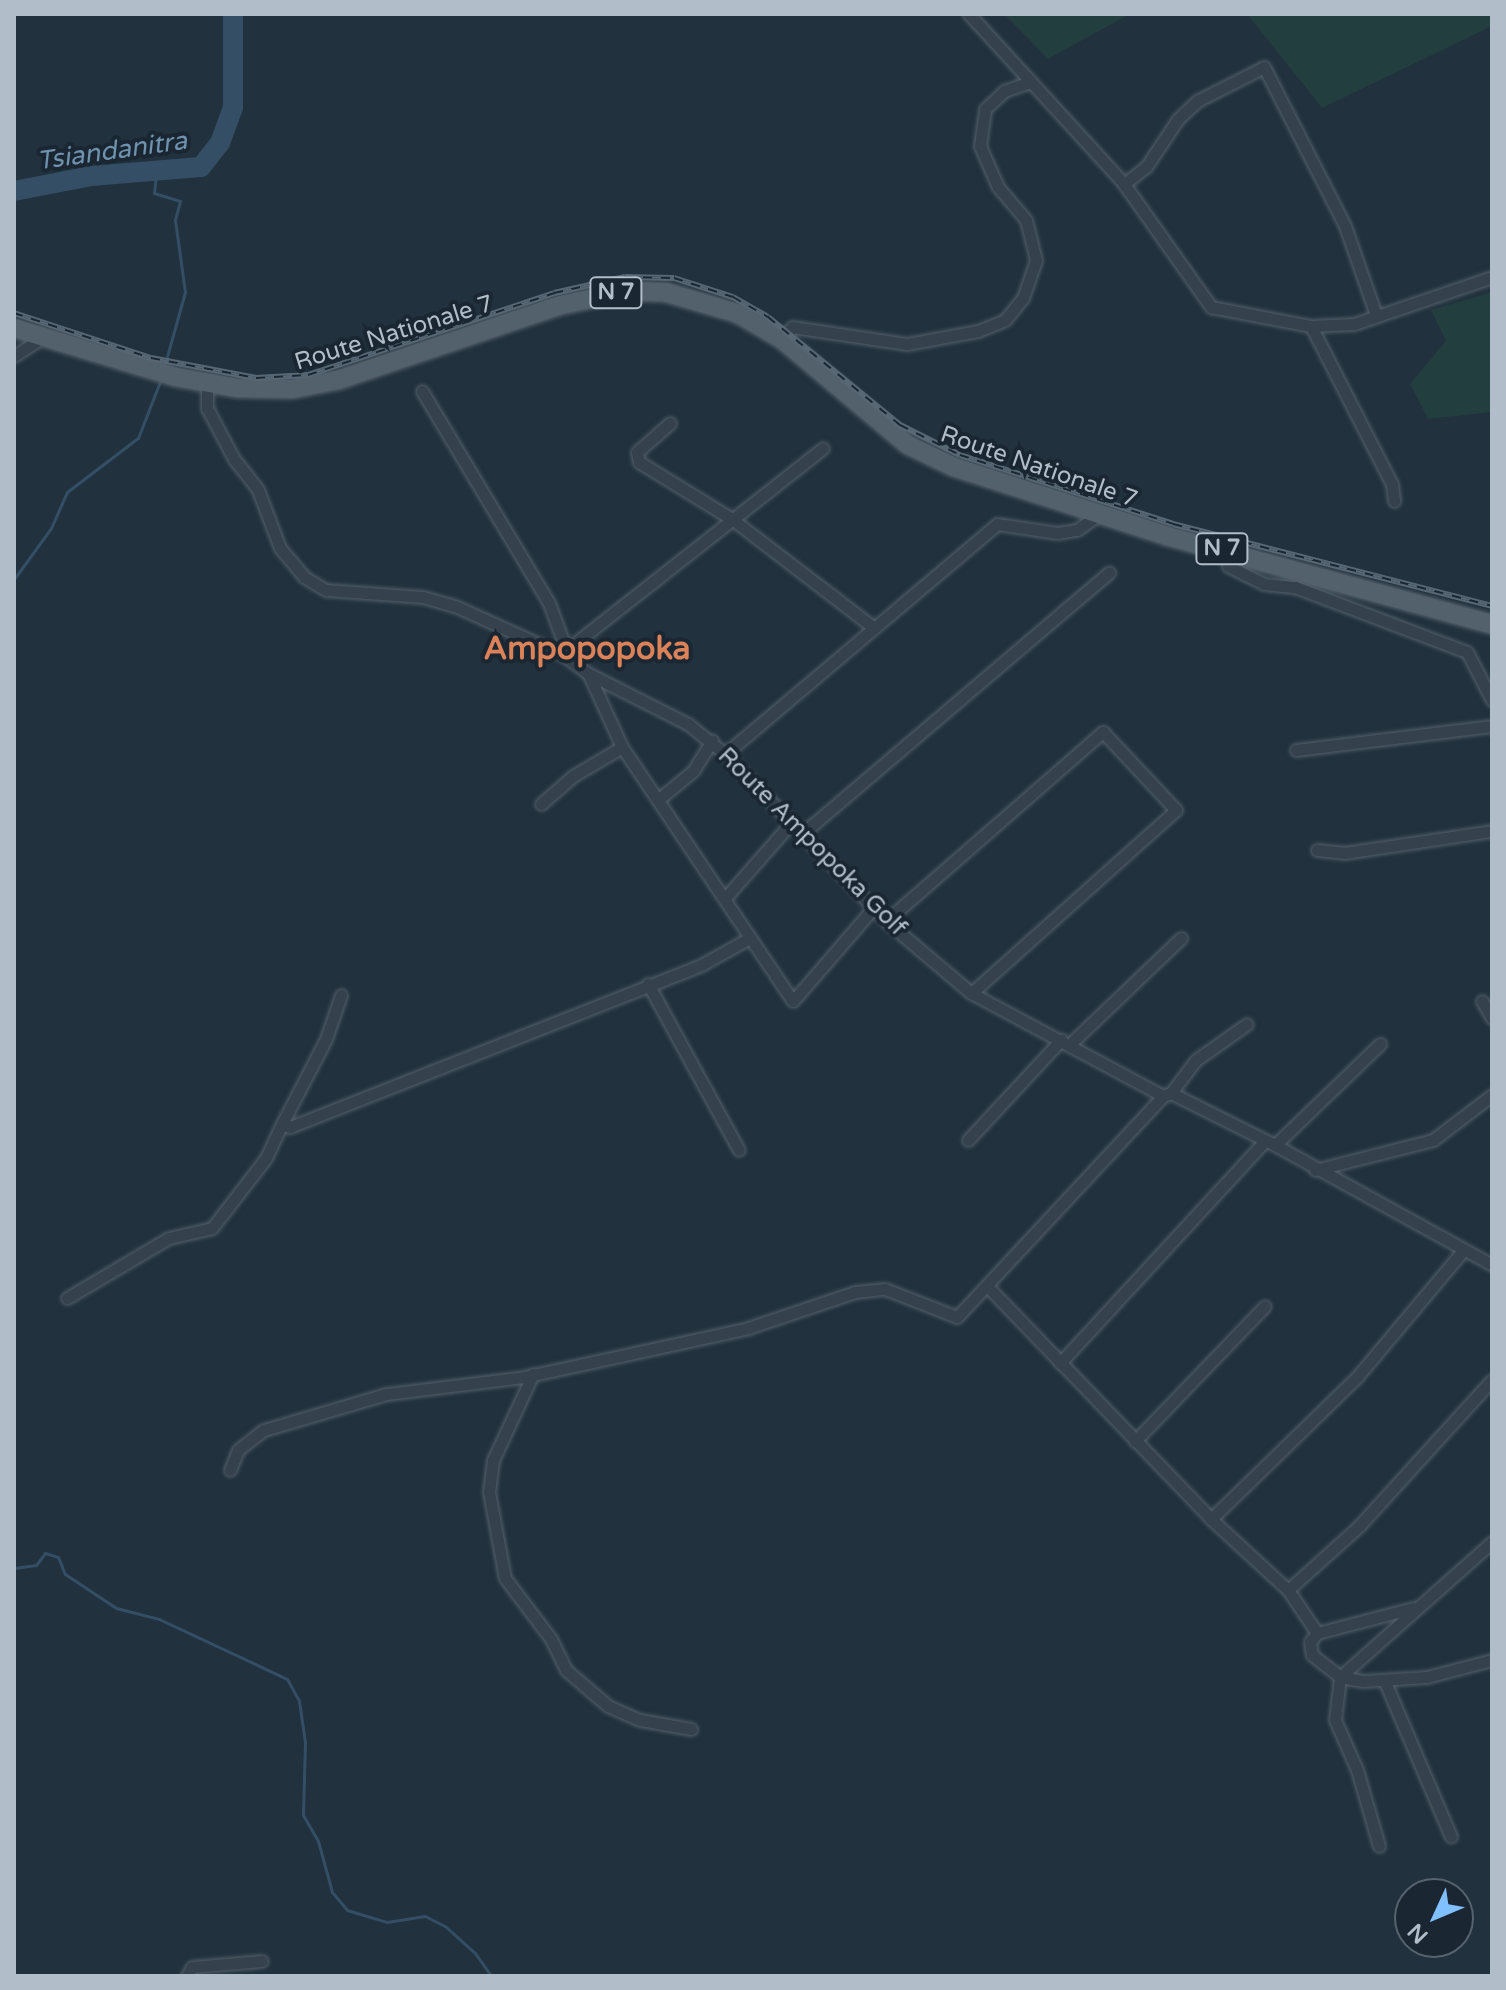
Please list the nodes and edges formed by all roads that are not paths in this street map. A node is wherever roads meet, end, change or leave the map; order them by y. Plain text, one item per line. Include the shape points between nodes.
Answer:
1 (969, 14) edge
2 (1030, 82) junction
3 (1124, 184) junction
4 (1492, 277) edge
5 (1376, 315) junction
6 (1311, 326) junction
7 (14, 328) edge
8 (43, 337) junction
9 (783, 340) junction
10 (14, 356) edge
11 (207, 383) junction
12 (422, 391) dead end
13 (670, 423) dead end
14 (823, 448) dead end
15 (1394, 501) dead end
16 (1098, 515) junction
17 (732, 519) junction
18 (1227, 550) junction
19 (1109, 573) dead end
20 (1492, 624) edge
21 (874, 628) junction
22 (567, 652) junction
23 (589, 674) junction
24 (1492, 700) edge
25 (1492, 726) edge
26 (712, 741) junction
27 (622, 747) junction
28 (1296, 750) dead end
29 (725, 754) junction
30 (659, 799) junction
31 (541, 804) dead end
32 (791, 823) junction
33 (1492, 831) edge
34 (803, 833) junction
35 (1317, 850) dead end
36 (726, 897) junction
37 (875, 906) junction
38 (886, 921) junction
39 (1181, 938) dead end
40 (748, 939) junction
41 (648, 984) junction
42 (971, 993) junction
43 (341, 995) dead end
44 (1482, 1001) dead end
45 (1492, 1018) edge
46 (1247, 1024) dead end
47 (1065, 1043) junction
48 (1380, 1044) dead end
49 (1167, 1095) junction
50 (1492, 1095) edge
51 (282, 1124) junction
52 (968, 1140) dead end
53 (1270, 1144) junction
54 (739, 1150) dead end
55 (1315, 1170) junction
56 (1462, 1252) junction
57 (1492, 1265) edge
58 (988, 1287) junction
59 (67, 1298) dead end
60 (1265, 1306) dead end
61 (1060, 1363) junction
62 (533, 1374) junction
63 (1492, 1380) edge
64 (1135, 1441) junction
65 (230, 1470) dead end
66 (1211, 1519) junction
67 (1492, 1542) edge
68 (1288, 1590) junction
69 (1418, 1606) junction
70 (1317, 1633) junction
71 (1492, 1660) edge
72 (1340, 1677) junction
73 (1385, 1682) junction
74 (691, 1729) dead end
75 (1451, 1837) dead end
76 (1379, 1846) dead end
77 (262, 1961) dead end
78 (187, 1976) edge

1 - 2 street
2 - 3 street
2 - 9 street via 1004,91 985,109 980,146 998,187 1026,220 1036,260 1023,298 1005,320 978,331 907,344 792,327
3 - 5 street via 1146,167 1172,126 1197,101 1264,67 1345,226 1374,295
3 - 6 street via 1211,307
4 - 5 street
5 - 6 street via 1354,324
6 - 15 street via 1392,484
7 - 8 main road, N 7
8 - 10 street
8 - 11 main road, N 7
9 - 11 main road, Route Nationale 7 / N 7 via 698,298 628,291 561,305 338,380 292,389
9 - 16 main road, Route Nationale 7 / N 7 via 908,445 954,467
11 - 22 street, Route Ampopoka Golf via 207,408 234,459 258,490 280,548 304,577 326,590 423,597 455,606
12 - 22 street via 549,603
13 - 17 street via 637,452 639,462
14 - 17 street
16 - 18 main road, Route Nationale 7 / N 7
16 - 21 street via 1077,530 1057,533 997,524
17 - 21 street
17 - 22 street
18 - 20 main road, Route Nationale 7 / N 7
18 - 24 street via 1228,566 1264,584 1295,587 1467,652
19 - 34 street
21 - 29 street
22 - 23 street, Route Ampopoka Golf
23 - 26 street, Route Ampopoka Golf
23 - 27 street
25 - 28 street
26 - 29 street, Route Ampopoka Golf
26 - 30 street via 693,771
27 - 30 street
27 - 31 street via 573,776
29 - 32 street, Route Ampopoka Golf
30 - 36 street
32 - 34 street, Route Ampopoka Golf
32 - 36 street
33 - 35 street via 1344,853
34 - 37 street, Route Ampopoka Golf
36 - 40 street
37 - 38 street, Route Ampopoka Golf
37 - 40 street via 793,1001
38 - 42 street, Route Ampopoka Golf
38 - 42 street via 1103,732 1176,810
39 - 47 street
40 - 41 street via 703,964
41 - 51 street via 290,1127
41 - 54 street
42 - 47 street, Route Ampopoka Golf
43 - 51 street via 326,1039
44 - 45 street
46 - 49 street via 1196,1060
47 - 49 street, Route Ampopoka Golf
47 - 52 street
48 - 53 street
49 - 53 street, Route Ampopoka Golf
49 - 58 street
50 - 55 street via 1433,1140
51 - 59 street via 266,1158 212,1228 169,1238
53 - 55 street, Route Ampopoka Golf
53 - 61 street
55 - 56 street, Route Ampopoka Golf
56 - 57 street, Route Ampopoka Golf
56 - 66 street via 1357,1377
58 - 61 street
58 - 62 street via 957,1317 885,1289 855,1292 748,1328
60 - 64 street
61 - 64 street
62 - 65 street via 386,1394 264,1430 238,1450
62 - 74 street via 493,1460 489,1492 505,1578 551,1639 566,1670 597,1697 640,1720
63 - 68 street via 1359,1526
64 - 66 street
66 - 68 street
67 - 69 street
68 - 70 street
69 - 70 street
69 - 72 street
70 - 72 street via 1310,1642 1312,1655
71 - 73 street
72 - 73 street
72 - 76 street via 1335,1720 1361,1780
73 - 75 street
77 - 78 street via 192,1967

